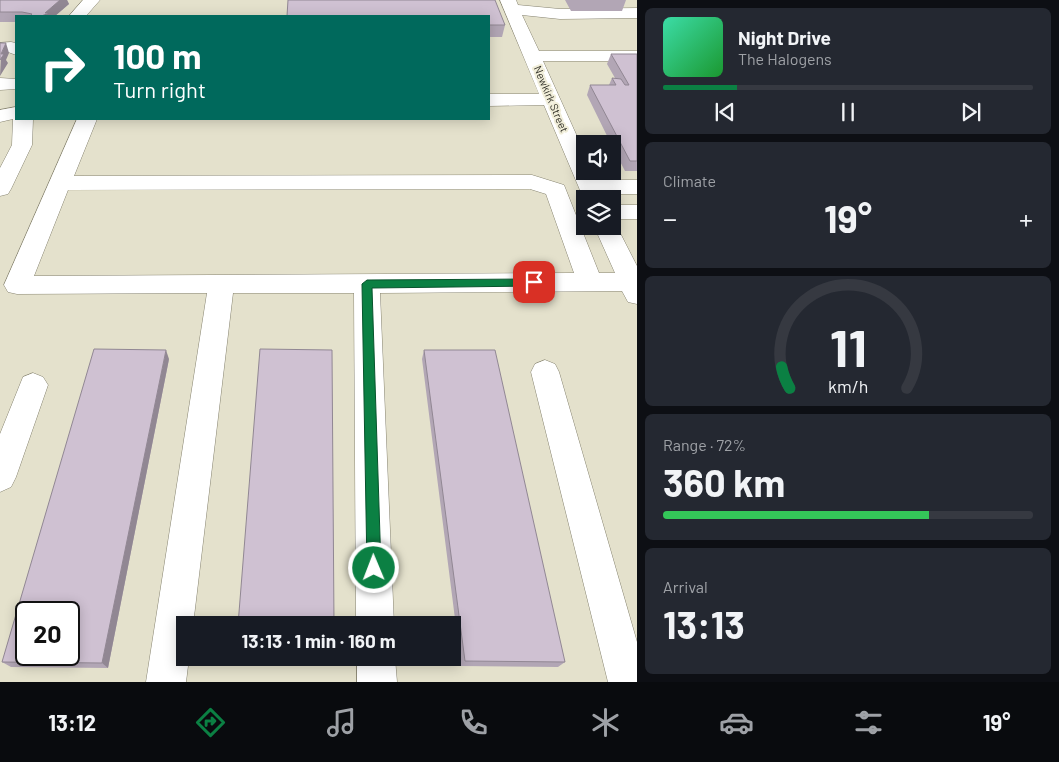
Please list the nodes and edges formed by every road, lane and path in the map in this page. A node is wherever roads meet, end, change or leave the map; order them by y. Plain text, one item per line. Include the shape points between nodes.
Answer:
1 (92, 0) edge
2 (633, 0) edge
3 (636, 4) edge
4 (513, 12) edge
5 (636, 13) edge
6 (78, 15) edge
7 (636, 26) edge
8 (0, 48) edge
9 (15, 49) edge
10 (532, 56) junction
11 (636, 56) edge
12 (0, 84) edge
13 (15, 84) edge
14 (551, 99) junction
15 (490, 100) edge
16 (15, 113) edge
17 (0, 116) edge
18 (23, 120) edge
19 (87, 120) edge
20 (60, 183) junction
21 (636, 187) edge
22 (0, 189) edge
23 (591, 190) edge
24 (614, 190) edge
25 (621, 212) edge
26 (636, 212) edge
27 (610, 235) edge
28 (590, 282) junction
29 (221, 284) junction
30 (367, 284) junction
31 (634, 288) edge
32 (545, 372) dead end
33 (33, 385) dead end
34 (0, 477) edge
35 (375, 616) edge
36 (376, 666) edge
37 (166, 682) edge
38 (377, 682) edge
39 (628, 682) edge

1 - 6 street
2 - 3 street
4 - 5 street
4 - 7 street
4 - 10 street, Newkirk Street
8 - 9 street
10 - 11 street
10 - 14 street, Newkirk Street
12 - 13 street
14 - 15 street
14 - 23 street, Newkirk Street
16 - 17 street
18 - 22 street via 22,145
19 - 20 street
20 - 28 street via 532,182 556,190
20 - 29 street via 17,285
21 - 24 street
25 - 26 street
27 - 31 street
28 - 30 street
28 - 31 street
29 - 30 street
29 - 37 street
30 - 35 street
32 - 39 street
33 - 34 street
36 - 38 street

